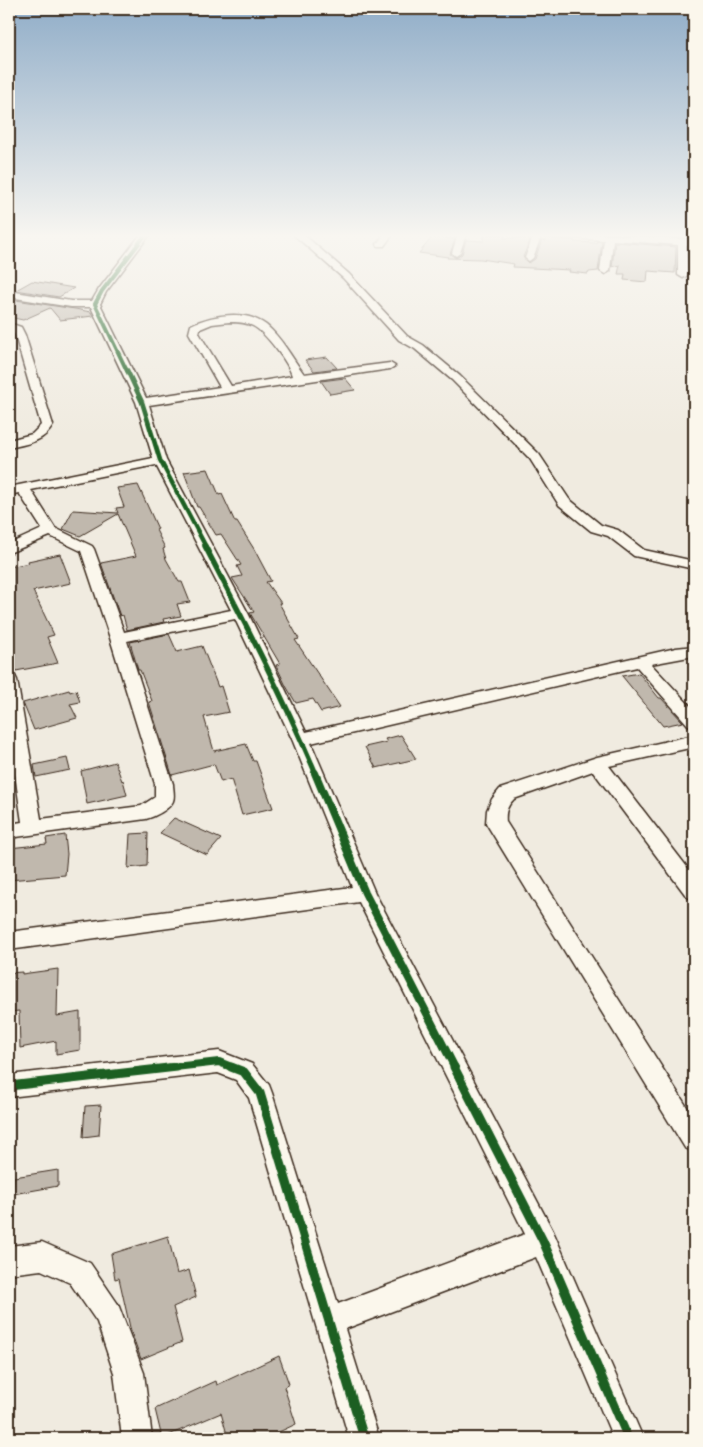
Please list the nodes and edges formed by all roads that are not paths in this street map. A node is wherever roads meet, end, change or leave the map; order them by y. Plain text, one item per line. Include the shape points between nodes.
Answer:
1 (56, 302) edge
2 (369, 302) edge
3 (95, 304) joint
4 (9, 326) edge
5 (390, 366) dead end
6 (298, 378) junction
7 (227, 389) junction
8 (142, 402) junction
9 (9, 444) edge
10 (160, 460) junction
11 (16, 489) edge
12 (50, 531) junction
13 (9, 549) edge
14 (694, 564) edge
15 (240, 613) junction
16 (118, 638) junction
17 (694, 651) edge
18 (641, 662) junction
19 (9, 680) edge
20 (694, 720) edge
21 (301, 739) junction
22 (694, 741) edge
23 (597, 763) junction
24 (33, 828) junction
25 (9, 831) edge
26 (694, 891) edge
27 (365, 893) junction
28 (9, 941) edge
29 (9, 1086) edge
30 (694, 1140) edge
31 (543, 1241) junction
32 (9, 1260) edge
33 (329, 1321) junction
34 (137, 1438) edge
35 (364, 1438) edge
36 (628, 1438) edge

1 - 3 street
2 - 14 street via 402,338 426,352 463,385 534,457 564,502 596,528 613,533 639,553
3 - 8 street
4 - 9 street via 17,329 20,335 47,425 37,437
5 - 6 street
6 - 7 street
6 - 7 street via 262,327 232,318 212,320 195,327 194,333
7 - 8 street
8 - 10 street
10 - 11 street
10 - 15 street
11 - 12 street
12 - 13 street
12 - 16 street via 87,549
15 - 16 street
15 - 21 street
16 - 24 street via 164,784 164,800 146,812
17 - 18 street
18 - 20 street
18 - 21 street
19 - 24 street
21 - 27 street
22 - 23 street
23 - 26 street
23 - 30 street via 507,794 498,802 496,823
24 - 25 street
27 - 28 street
27 - 31 street
29 - 33 street via 218,1062 244,1072 260,1093
31 - 33 street
31 - 36 street
32 - 34 street via 42,1256 80,1273 108,1314 129,1373
33 - 35 street

